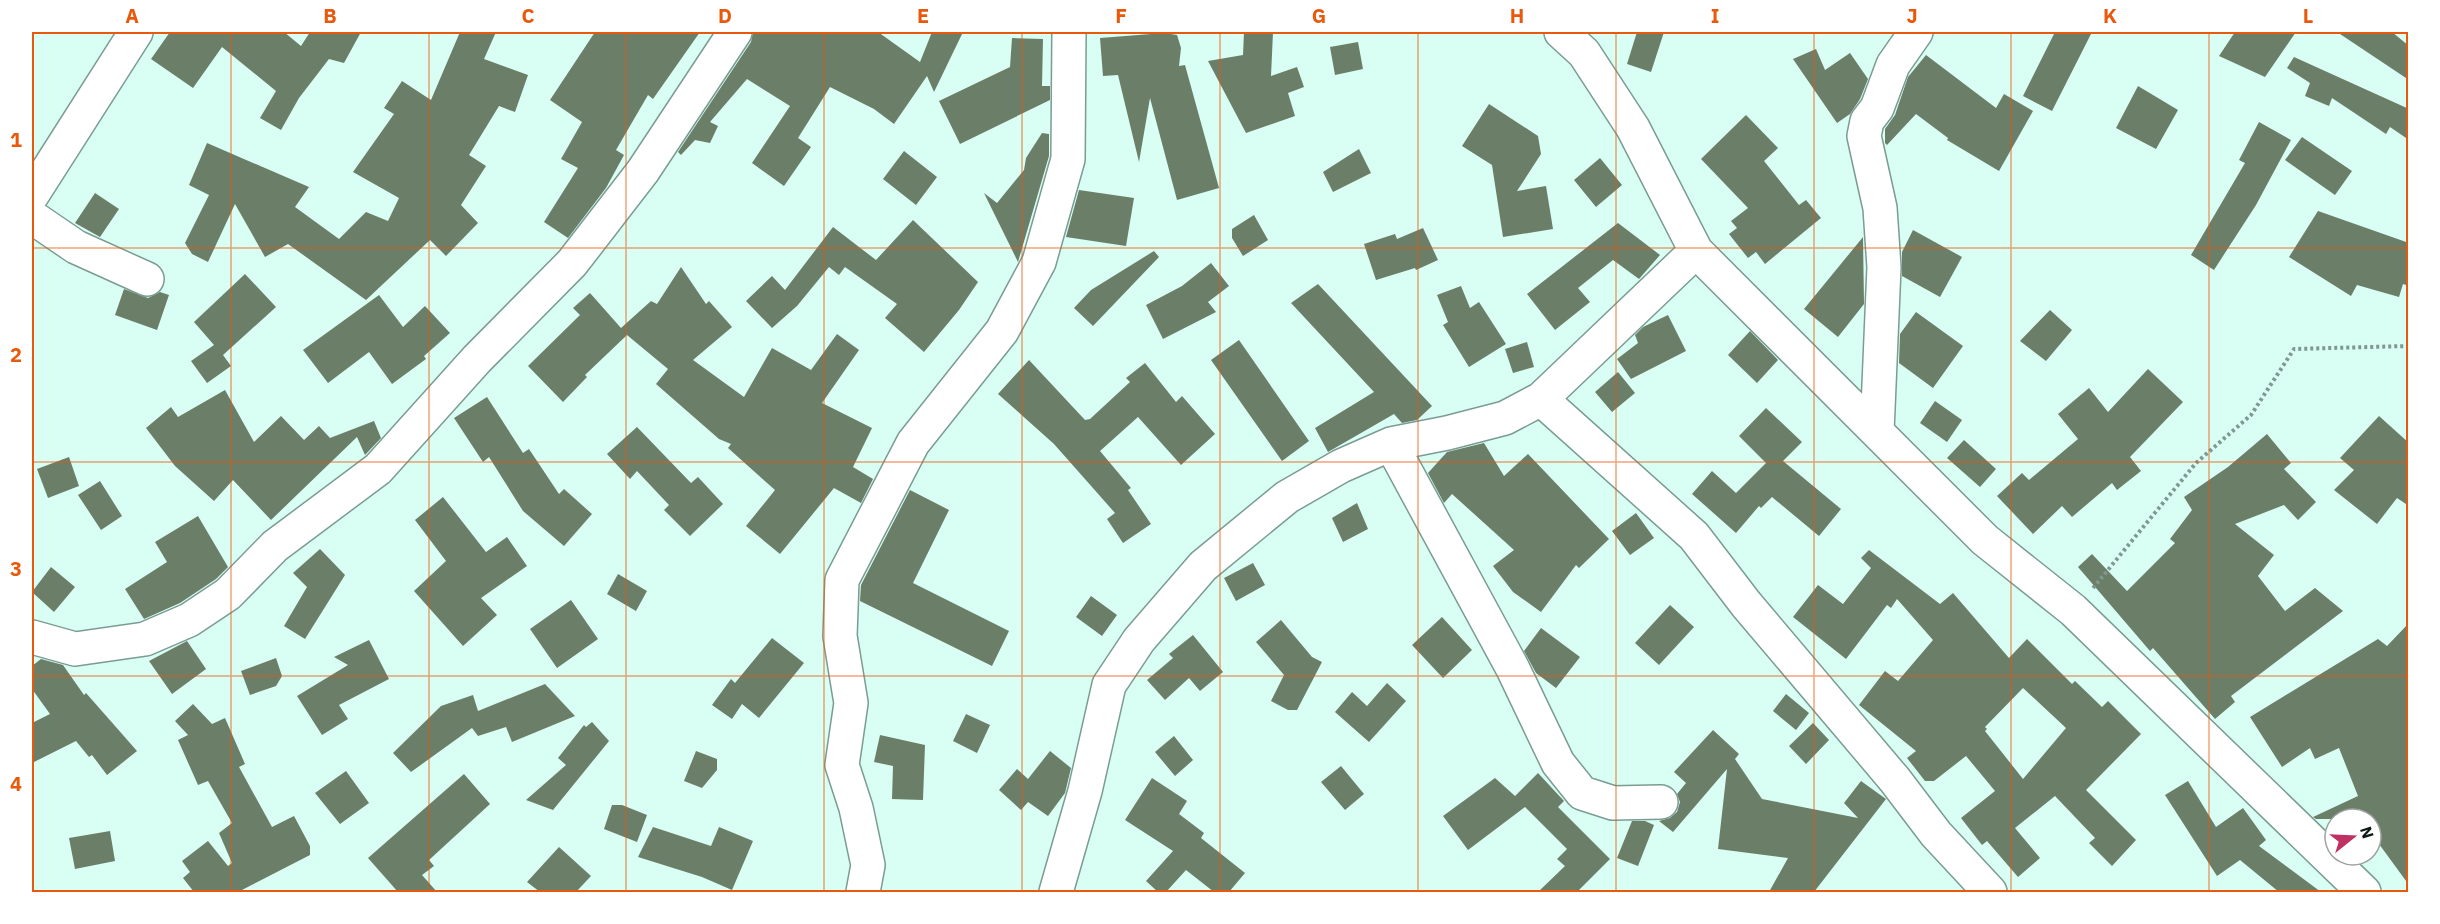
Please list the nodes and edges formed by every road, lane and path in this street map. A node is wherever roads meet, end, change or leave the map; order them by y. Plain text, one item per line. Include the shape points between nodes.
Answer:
1 (136, 32) edge
2 (735, 32) edge
3 (1069, 32) edge
4 (1562, 32) edge
5 (1916, 32) edge
6 (32, 195) edge
7 (32, 217) edge
8 (1696, 251) junction
9 (147, 279) dead end
10 (2409, 346) edge
11 (1541, 399) junction
12 (1876, 432) junction
13 (1391, 444) junction
14 (2073, 610) junction
15 (32, 637) edge
16 (1661, 802) dead end
17 (863, 892) edge
18 (1056, 892) edge
19 (1990, 892) edge
20 (2364, 892) edge

1 - 6 street
2 - 15 street via 643,171 572,263 477,359 378,469 275,546 228,594 189,620 145,639 75,649
3 - 17 street via 1068,159 1039,262 1002,331 913,443 842,580 840,636 851,703 843,765 868,865
4 - 8 street via 1584,53 1633,128
5 - 12 street via 1893,65 1864,136 1880,208 1884,267
7 - 9 street via 76,247
8 - 11 street
8 - 12 street
10 - 14 path via 2294,349 2251,415 2196,463 2114,566
11 - 13 street via 1504,418
11 - 19 street via 1694,536 1936,834
12 - 14 street via 1985,540
13 - 16 street via 1513,669 1558,763 1582,793 1613,803
13 - 18 street via 1341,466 1287,497 1203,566 1139,640 1109,685 1085,791
14 - 20 street

